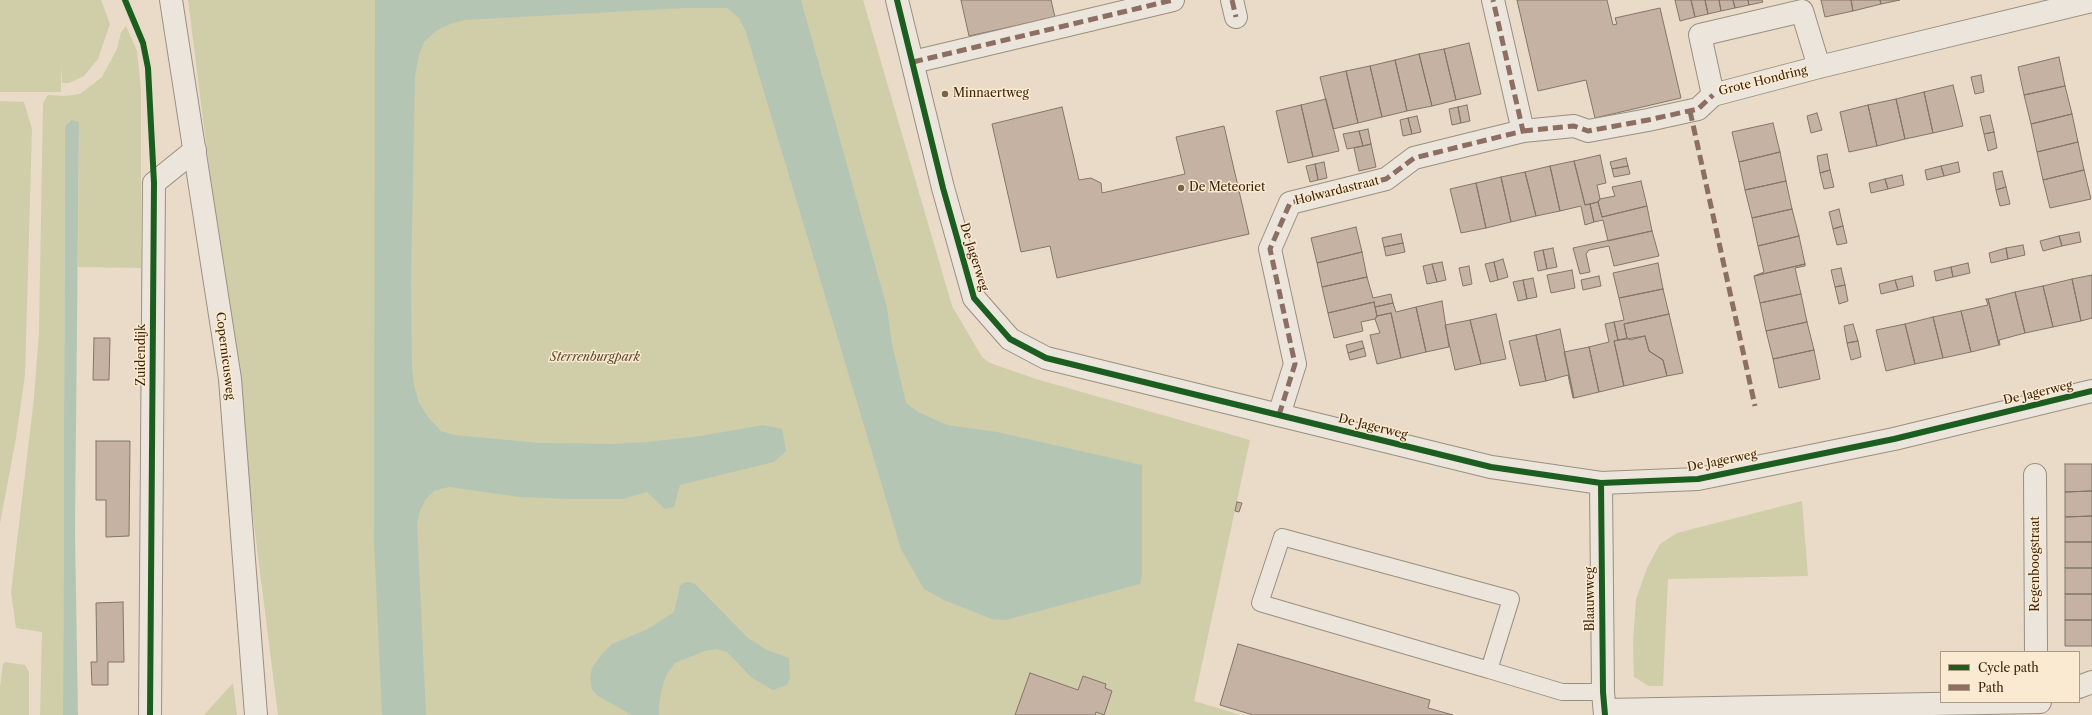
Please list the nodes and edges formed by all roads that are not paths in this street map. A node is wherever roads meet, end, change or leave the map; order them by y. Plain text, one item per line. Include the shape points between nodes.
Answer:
1 (171, 0) edge
2 (898, 0) edge
3 (1173, 0) edge
4 (1493, 0) edge
5 (2092, 1) edge
6 (1141, 3) edge
7 (913, 62) junction
8 (1819, 67) junction
9 (1713, 95) junction
10 (1523, 131) junction
11 (195, 150) junction
12 (2092, 391) edge
13 (1279, 415) junction
14 (2035, 475) dead end
15 (1601, 484) junction
16 (2036, 651) edge
17 (1489, 670) junction
18 (2092, 682) edge
19 (2080, 687) edge
20 (1940, 703) edge
21 (1604, 706) edge
22 (150, 715) edge
23 (256, 715) edge

1 - 11 street, Copernicusweg
2 - 7 street, De Jagerweg
3 - 6 street
4 - 10 street
5 - 8 street, Grote Hondring
6 - 7 street
7 - 13 street, De Jagerweg via 943,188 974,298 1010,338 1046,358
8 - 9 street, Grote Hondring
8 - 9 street, Grote Hondring via 1802,11 1700,35
9 - 10 street, Holwardastraat via 1698,109 1588,131 1574,126
10 - 13 street, Holwardastraat via 1414,158 1386,180 1290,203 1270,249 1295,364
11 - 22 street, Zuidendijk via 154,183
11 - 23 street, Copernicusweg via 230,379
12 - 15 street, De Jagerweg via 1894,439 1698,479
13 - 15 street, De Jagerweg via 1491,467
14 - 16 street, Regenboogstraat
15 - 21 street, Blaauwweg
17 - 17 lane via 1511,599 1282,537 1260,603
17 - 21 lane
18 - 19 street
20 - 21 street

